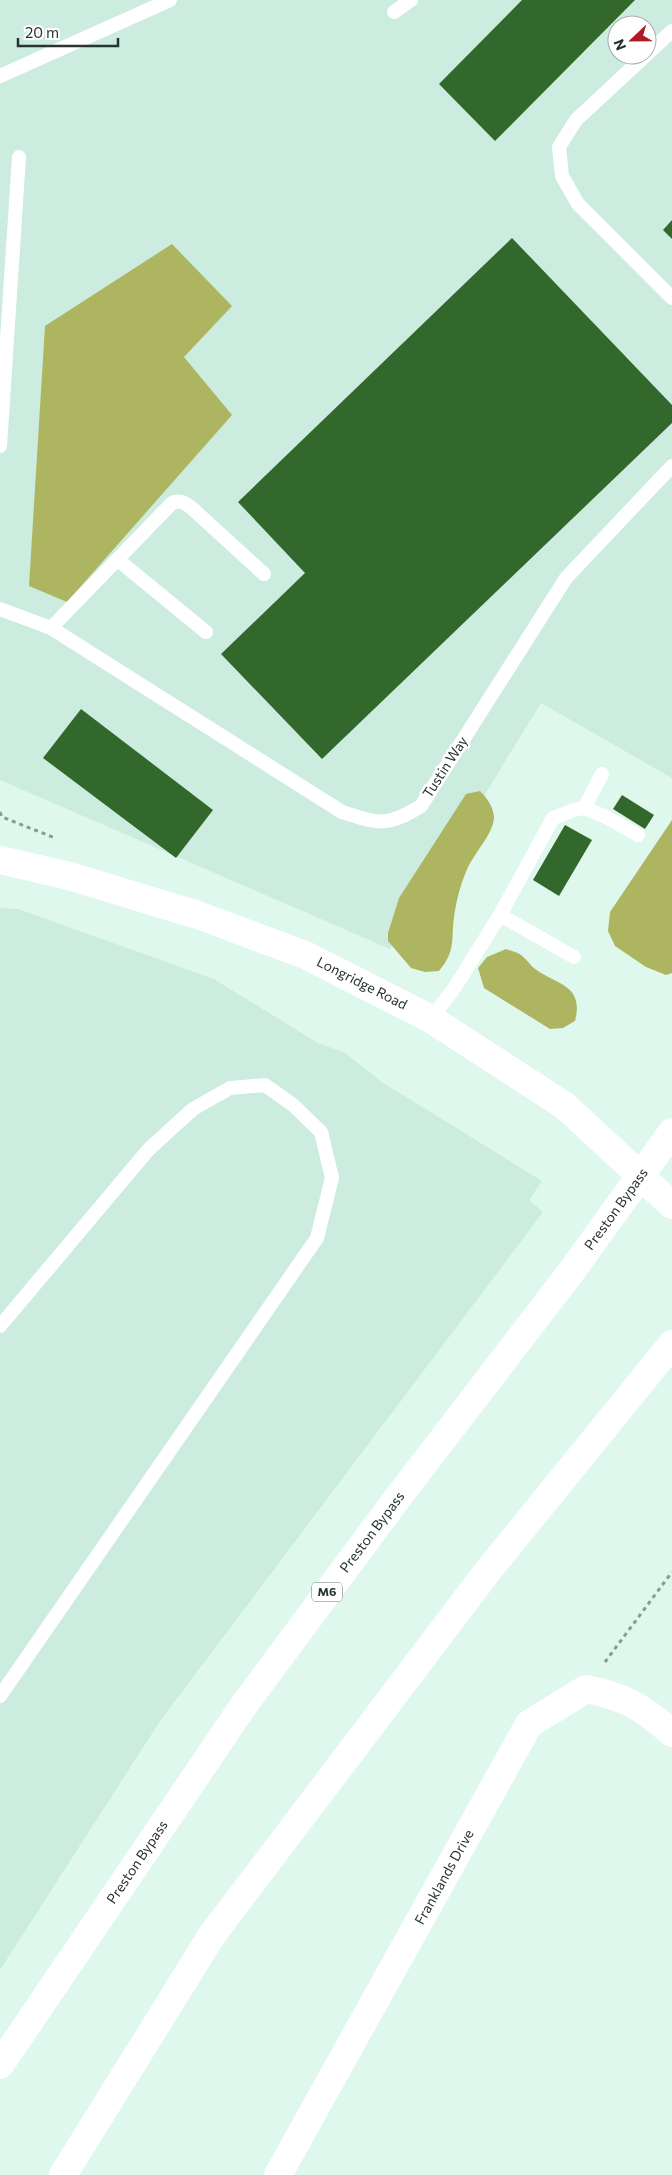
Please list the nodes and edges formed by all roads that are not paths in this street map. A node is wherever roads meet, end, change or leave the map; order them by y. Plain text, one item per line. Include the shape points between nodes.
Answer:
1 (170, 0) edge
2 (410, 0) edge
3 (394, 12) dead end
4 (672, 31) edge
5 (657, 44) edge
6 (634, 65) edge
7 (0, 76) edge
8 (20, 157) dead end
9 (672, 298) edge
10 (0, 446) edge
11 (672, 466) edge
12 (118, 560) junction
13 (264, 574) dead end
14 (0, 609) edge
15 (51, 628) junction
16 (206, 632) dead end
17 (602, 774) dead end
18 (584, 808) junction
19 (638, 835) dead end
20 (0, 860) edge
21 (500, 915) junction
22 (574, 957) dead end
23 (431, 1019) junction
24 (672, 1132) edge
25 (672, 1205) edge
26 (0, 1326) edge
27 (672, 1344) edge
28 (0, 1696) edge
29 (672, 1733) edge
30 (0, 2065) edge
31 (63, 2175) edge
32 (278, 2175) edge

1 - 7 lane
2 - 3 lane
4 - 5 lane
6 - 9 lane via 576,120 559,147 562,176 578,204
8 - 10 lane
11 - 15 lane, Tustin Way via 566,578 421,806 400,818 373,822 342,812
12 - 13 lane via 178,500 194,510
12 - 15 lane
12 - 16 lane
14 - 15 lane, Tustin Way
17 - 18 lane
18 - 19 lane
18 - 21 lane via 553,818
20 - 23 main road, Longridge Road via 69,876 207,918 305,955
21 - 22 lane
21 - 23 lane via 456,987
23 - 25 main road, Longridge Road via 565,1106
24 - 30 main road, Preston Bypass / M6 via 571,1272 244,1705
26 - 28 lane via 149,1150 193,1109 230,1088 265,1085 321,1132 332,1178 317,1238
27 - 31 main road via 487,1572 212,1935
29 - 32 main road, Franklands Drive via 644,1710 614,1694 586,1689 529,1724

